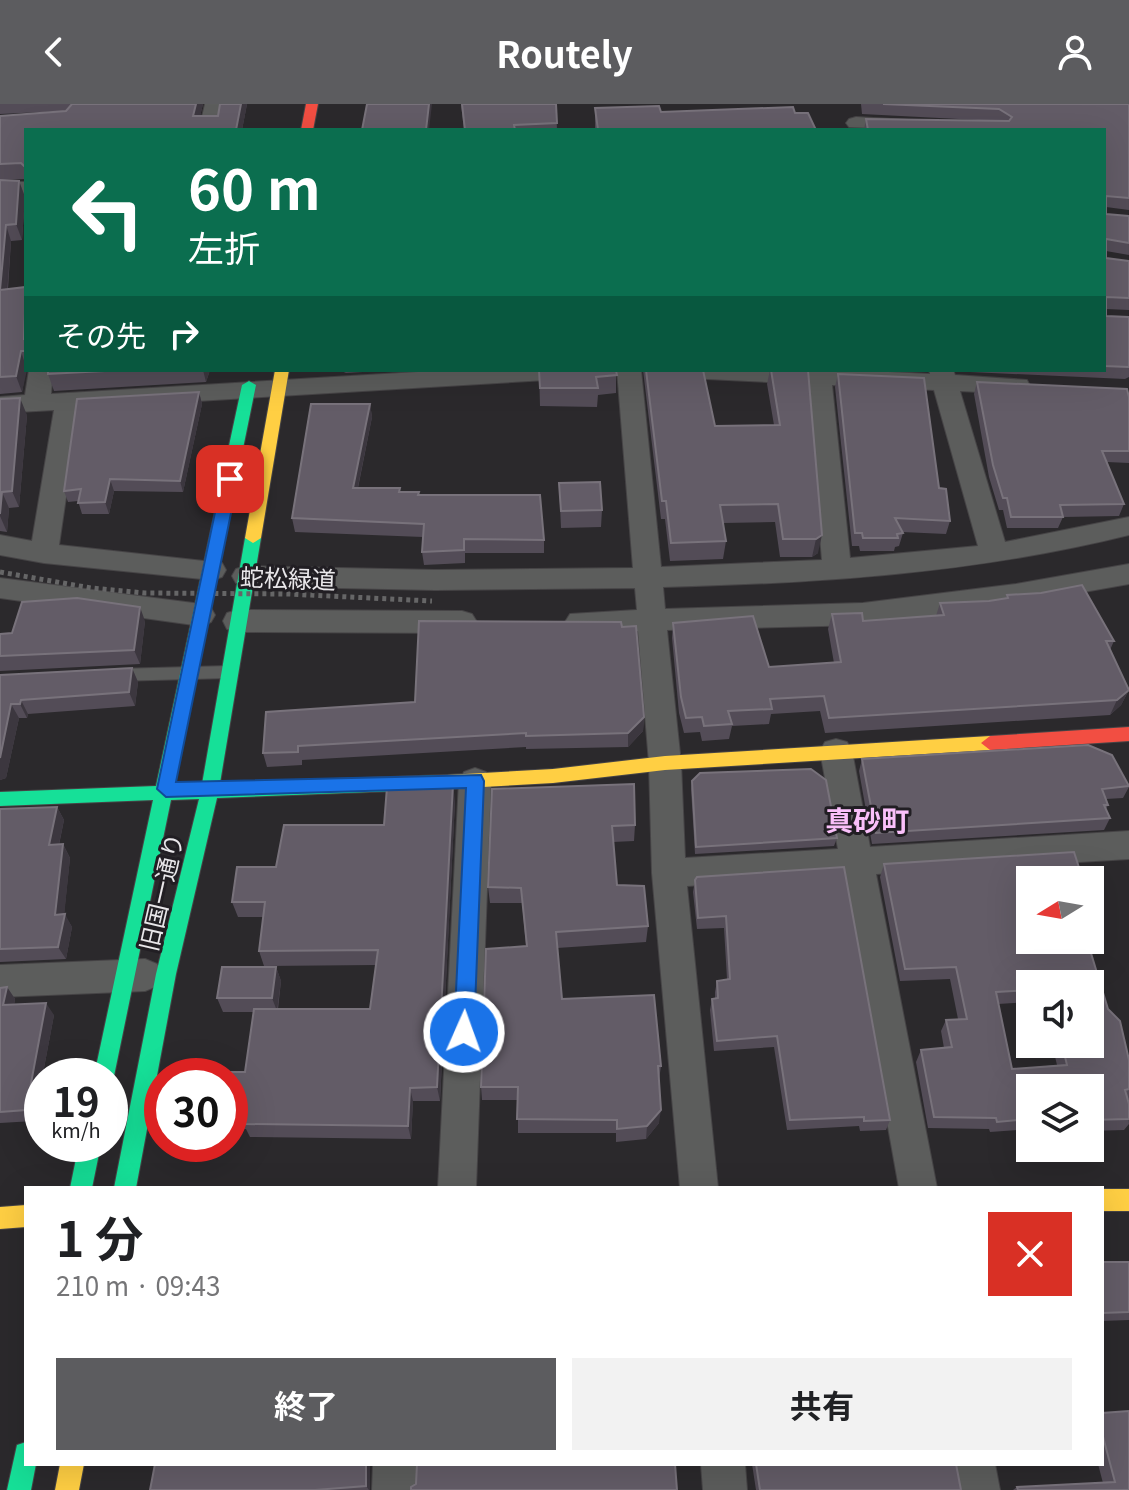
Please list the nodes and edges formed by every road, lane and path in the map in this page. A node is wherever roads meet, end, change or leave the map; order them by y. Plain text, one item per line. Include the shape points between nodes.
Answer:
1 (215, 104) edge
2 (312, 104) edge
3 (855, 119) edge
4 (934, 127) edge
5 (209, 128) edge
6 (307, 128) edge
7 (0, 188) edge
8 (24, 188) edge
9 (0, 209) edge
10 (24, 209) edge
11 (41, 372) edge
12 (505, 372) edge
13 (629, 372) edge
14 (724, 372) edge
15 (819, 377) junction
16 (943, 377) edge
17 (280, 378) edge
18 (250, 379) edge
19 (1037, 387) edge
20 (68, 400) junction
21 (37, 402) junction
22 (0, 405) edge
23 (1129, 526) edge
24 (0, 545) edge
25 (994, 552) junction
26 (44, 553) junction
27 (212, 570) junction
28 (837, 570) junction
29 (0, 572) edge
30 (1129, 574) edge
31 (246, 576) junction
32 (648, 578) junction
33 (0, 588) edge
34 (432, 601) dead end
35 (201, 615) junction
36 (237, 621) junction
37 (488, 622) edge
38 (552, 622) edge
39 (651, 622) junction
40 (229, 672) junction
41 (189, 673) junction
42 (94, 676) edge
43 (1129, 734) edge
44 (836, 751) junction
45 (665, 763) junction
46 (475, 781) junction
47 (166, 789) junction
48 (210, 789) junction
49 (0, 799) edge
50 (1129, 845) edge
51 (856, 864) junction
52 (669, 873) junction
53 (166, 974) junction
54 (125, 975) junction
55 (0, 981) edge
56 (108, 1058) edge
57 (86, 1162) edge
58 (81, 1186) edge
59 (125, 1186) edge
60 (457, 1186) edge
61 (699, 1186) edge
62 (918, 1186) edge
63 (1104, 1200) edge
64 (1129, 1200) edge
65 (24, 1216) edge
66 (0, 1218) edge
67 (24, 1464) edge
68 (72, 1466) edge
69 (395, 1466) edge
70 (723, 1466) edge
71 (973, 1466) edge
72 (19, 1490) edge
73 (67, 1490) edge
74 (394, 1490) edge
75 (725, 1490) edge
76 (978, 1490) edge

1 - 5 street
2 - 6 main road
3 - 4 street
7 - 8 street
9 - 10 street
11 - 21 street
12 - 17 street
13 - 32 street
14 - 15 street
15 - 16 street
15 - 28 street
16 - 19 street
16 - 25 street
17 - 18 street
17 - 31 main road, 旧国一通り
18 - 20 street
18 - 27 main road, 旧国一通り
20 - 21 street
20 - 26 street
21 - 22 street
23 - 25 street
24 - 26 street
25 - 28 street
26 - 27 street
27 - 35 main road, 旧国一通り
28 - 32 street
29 - 34 path, 蛇松緑道, bridge via 145,593
30 - 39 street via 863,614
31 - 32 street via 445,582
31 - 36 main road, 旧国一通り
32 - 39 street
33 - 35 street
35 - 41 main road, 旧国一通り
36 - 37 street
36 - 40 main road, 旧国一通り
38 - 39 street
39 - 45 street
40 - 41 lane
40 - 48 main road, 旧国一通り
41 - 42 lane
41 - 47 main road, 旧国一通り
43 - 44 main road
44 - 45 main road
44 - 51 street
45 - 46 main road
45 - 52 street
46 - 48 main road
46 - 60 street
47 - 48 main road
47 - 49 main road
47 - 54 main road, 旧国一通り
48 - 53 main road, 旧国一通り
50 - 51 street
51 - 52 street
51 - 62 street
52 - 61 street
53 - 54 street
53 - 59 main road, 旧国一通り
54 - 55 street
54 - 56 main road, 旧国一通り
57 - 58 main road
63 - 64 main road
65 - 66 main road
67 - 72 main road
68 - 73 main road
69 - 74 street
70 - 75 street
71 - 76 street

